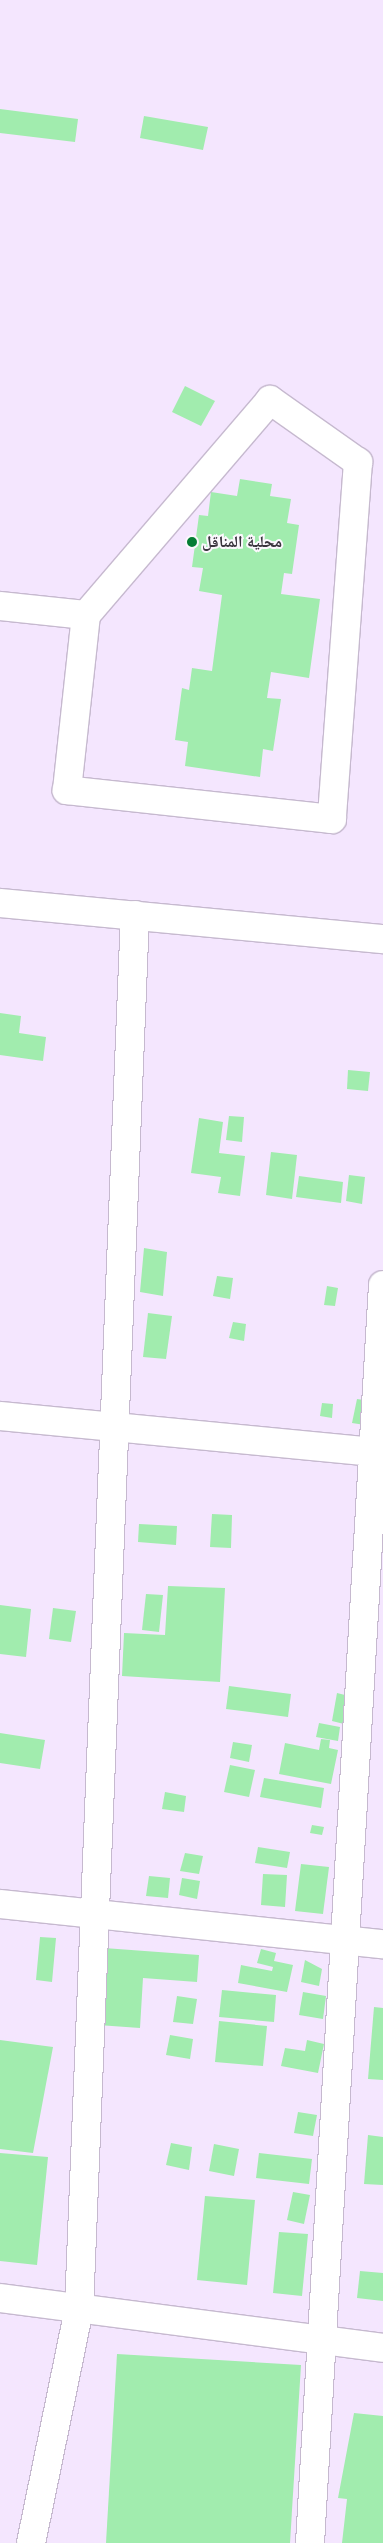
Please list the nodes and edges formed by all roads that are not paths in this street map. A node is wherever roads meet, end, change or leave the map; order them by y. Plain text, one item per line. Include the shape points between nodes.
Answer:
1 (0, 606) edge
2 (86, 615) junction
3 (0, 903) edge
4 (135, 916) junction
5 (383, 938) edge
6 (383, 1285) edge
7 (0, 1416) edge
8 (114, 1427) junction
9 (377, 1453) edge
10 (0, 1904) edge
11 (94, 1915) junction
12 (344, 1940) junction
13 (383, 1944) edge
14 (0, 2298) edge
15 (78, 2309) junction
16 (321, 2340) junction
17 (383, 2348) edge
18 (31, 2543) edge
19 (310, 2543) edge

1 - 2 street
2 - 2 street via 67,790 332,819 358,462 270,400
3 - 4 street
4 - 5 street
4 - 8 street
6 - 9 street
7 - 8 street
8 - 9 street
8 - 11 street
9 - 12 street
10 - 11 street
11 - 12 street
11 - 15 street
12 - 13 street
12 - 16 street
14 - 15 street
15 - 16 street
15 - 18 street
16 - 17 street
16 - 19 street

